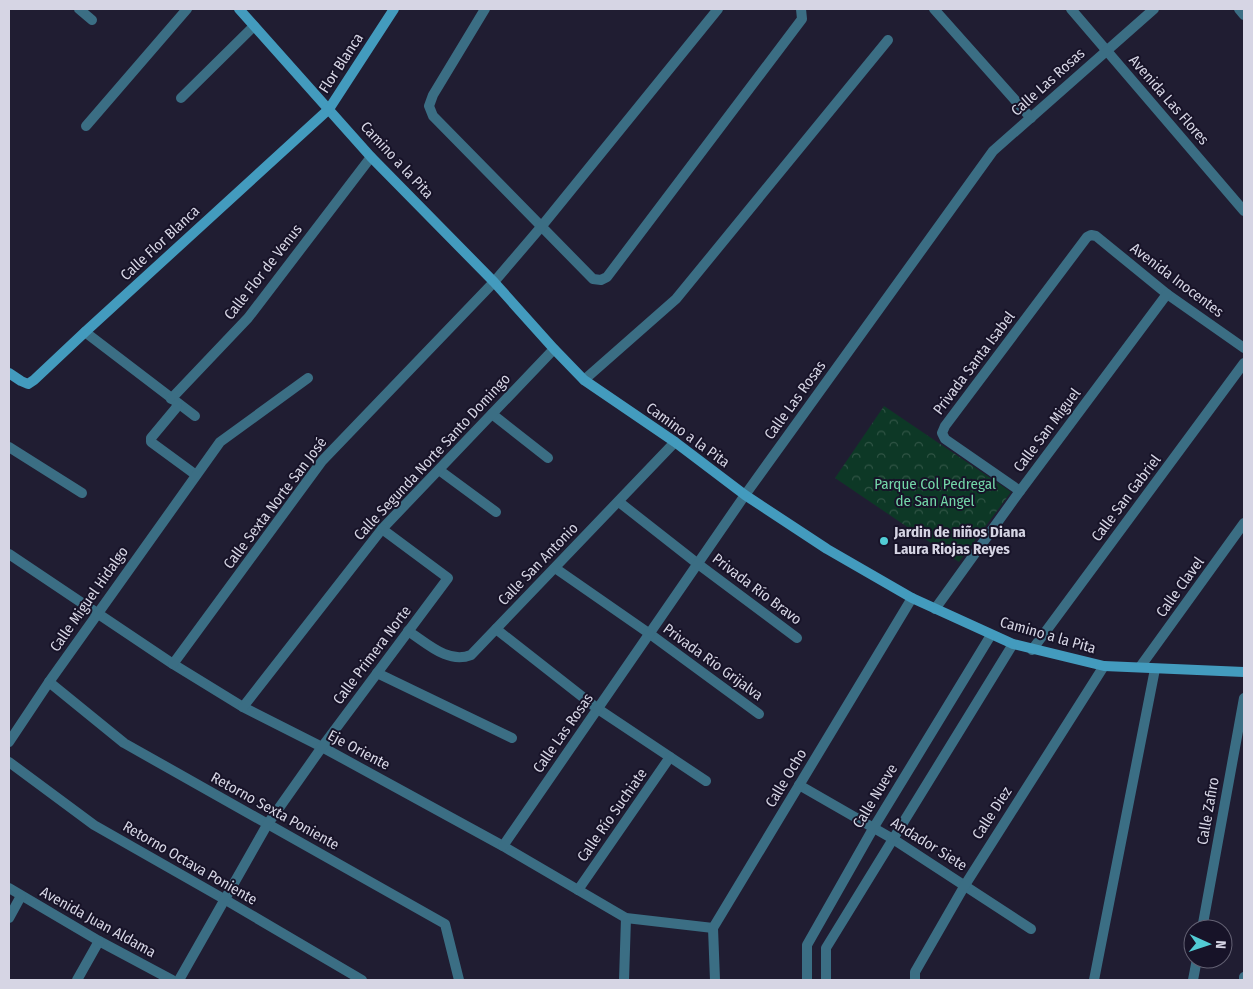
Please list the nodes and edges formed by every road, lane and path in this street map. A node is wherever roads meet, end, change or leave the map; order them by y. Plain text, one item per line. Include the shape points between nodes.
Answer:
1 (78, 9) edge
2 (187, 9) edge
3 (240, 9) edge
4 (394, 9) edge
5 (485, 9) edge
6 (718, 9) edge
7 (801, 9) edge
8 (934, 9) edge
9 (1072, 9) edge
10 (1154, 9) edge
11 (1239, 9) edge
12 (1244, 15) edge
13 (92, 20) dead end
14 (254, 26) junction
15 (888, 40) dead end
16 (1107, 51) junction
17 (181, 98) dead end
18 (329, 109) junction
19 (1031, 118) junction
20 (86, 126) dead end
21 (371, 157) junction
22 (1244, 211) edge
23 (542, 227) junction
24 (1092, 235) joint
25 (494, 282) junction
26 (1167, 294) junction
27 (85, 332) junction
28 (1244, 348) edge
29 (554, 349) junction
30 (1244, 363) edge
31 (9, 372) edge
32 (308, 378) dead end
33 (584, 380) junction
34 (174, 401) junction
35 (492, 414) junction
36 (195, 416) dead end
37 (675, 442) junction
38 (9, 448) edge
39 (548, 458) dead end
40 (439, 470) junction
41 (196, 475) junction
42 (1020, 491) junction
43 (82, 493) dead end
44 (745, 495) junction
45 (618, 502) junction
46 (496, 512) dead end
47 (382, 529) junction
48 (1242, 530) edge
49 (9, 554) edge
50 (698, 564) junction
51 (555, 568) junction
52 (912, 598) junction
53 (935, 609) junction
54 (98, 614) junction
55 (496, 629) junction
56 (408, 631) junction
57 (650, 634) junction
58 (991, 635) junction
59 (797, 638) dead end
60 (1013, 644) junction
61 (1032, 650) junction
62 (173, 664) junction
63 (1104, 666) junction
64 (1140, 668) junction
65 (1155, 669) junction
66 (1244, 672) edge
67 (377, 673) junction
68 (48, 682) junction
69 (1244, 698) edge
70 (243, 707) junction
71 (598, 709) junction
72 (759, 714) dead end
73 (512, 738) dead end
74 (9, 742) edge
75 (322, 747) junction
76 (670, 757) junction
77 (9, 762) edge
78 (706, 781) dead end
79 (799, 785) junction
80 (267, 825) junction
81 (874, 827) junction
82 (893, 839) junction
83 (503, 846) junction
84 (964, 884) junction
85 (9, 888) edge
86 (578, 890) junction
87 (21, 896) junction
88 (224, 899) junction
89 (9, 918) edge
90 (626, 918) junction
91 (1204, 919) edge
92 (713, 928) junction
93 (1031, 929) dead end
94 (99, 941) junction
95 (77, 980) edge
96 (172, 980) edge
97 (179, 980) edge
98 (362, 980) edge
99 (459, 980) edge
100 (624, 980) edge
101 (715, 980) edge
102 (807, 980) edge
103 (826, 980) edge
104 (915, 980) edge
105 (1094, 980) edge

1 - 13 street
2 - 20 street
3 - 14 street, Camino a la Pita
4 - 18 street, Flor Blanca
5 - 23 street via 429,106 433,116
6 - 23 street, Calle Sexta Norte San José
7 - 23 street via 802,19 607,278 593,278
8 - 19 street
9 - 16 street, Avenida Las Flores
10 - 16 street, Calle Las Rosas
11 - 12 street
14 - 17 street
14 - 18 street, Camino a la Pita
15 - 33 street via 676,299
16 - 19 street, Calle Las Rosas
16 - 22 street, Avenida Las Flores
18 - 21 street, Camino a la Pita
18 - 27 street, Calle Flor Blanca
19 - 44 street, Calle Las Rosas via 993,152
21 - 25 street, Camino a la Pita
21 - 34 street, Calle Flor de Venus via 248,318
23 - 25 street, Calle Sexta Norte San José
24 - 26 street, Avenida Inocentes
24 - 42 street, Privada Santa Isabel via 1087,237 942,433 945,439
25 - 29 street, Camino a la Pita
25 - 62 street, Calle Sexta Norte San José via 322,460
26 - 28 street, Avenida Inocentes
26 - 42 street, Calle San Miguel
27 - 31 street, Calle Flor Blanca via 28,384
27 - 34 street
29 - 33 street, Camino a la Pita
29 - 35 street, Calle Segunda Norte Santo Domingo
30 - 61 street, Calle San Gabriel
32 - 41 street, Calle Miguel Hidalgo via 220,442
33 - 37 street, Camino a la Pita
34 - 36 street
34 - 41 street, Calle Flor de Venus via 176,408 151,442
35 - 39 street
35 - 40 street, Calle Segunda Norte Santo Domingo
37 - 44 street, Camino a la Pita
37 - 45 street, Calle San Antonio
38 - 43 street
40 - 46 street
40 - 47 street, Calle Segunda Norte Santo Domingo
41 - 54 street, Calle Miguel Hidalgo
42 - 53 street, Calle San Miguel
44 - 50 street, Calle Las Rosas
44 - 52 street, Camino a la Pita via 827,549
45 - 50 street, Privada Río Bravo
45 - 51 street, Calle San Antonio
47 - 56 street, Calle Primera Norte via 448,578
47 - 70 street, Calle Segunda Norte Santo Domingo
48 - 64 street, Calle Clavel
49 - 54 street, Eje Oriente
50 - 57 street, Calle Las Rosas
50 - 59 street, Privada Río Bravo
51 - 55 street, Calle San Antonio
51 - 57 street, Privada Río Grijalva
52 - 53 street, Camino a la Pita
52 - 79 street, Calle Ocho
53 - 58 street, Camino a la Pita
54 - 62 street, Eje Oriente
54 - 68 street, Calle Miguel Hidalgo
55 - 56 street, Calle San Antonio via 471,655 462,658 448,657
55 - 71 street
56 - 67 street, Calle Primera Norte
57 - 71 street, Calle Las Rosas
57 - 72 street, Privada Río Grijalva
58 - 60 street, Camino a la Pita
58 - 81 street, Calle Nueve
60 - 61 street, Camino a la Pita
60 - 82 street
61 - 63 street, Camino a la Pita
62 - 70 street, Eje Oriente
63 - 64 street, Camino a la Pita
63 - 84 street, Calle Diez
64 - 65 street, Camino a la Pita
65 - 66 street, Camino a la Pita
65 - 105 street
67 - 73 street
67 - 75 street, Calle Primera Norte
68 - 74 street, Calle Miguel Hidalgo
68 - 80 street, Retorno Sexta Poniente via 124,743
69 - 91 street, Calle Zafiro
70 - 75 street, Eje Oriente
71 - 76 street
71 - 83 street, Calle Las Rosas
75 - 80 street, Calle Primera Norte
75 - 83 street, Eje Oriente
76 - 78 street
76 - 86 street, Calle Río Suchiate
77 - 88 street, Retorno Octava Poniente via 94,825
79 - 81 street, Andador Siete
79 - 92 street, Calle Ocho
80 - 88 street, Calle Primera Norte
80 - 99 street, Retorno Sexta Poniente via 445,924
81 - 82 street, Andador Siete
81 - 102 street, Calle Nueve via 807,945
82 - 84 street, Andador Siete
82 - 103 street via 826,948
83 - 86 street, Eje Oriente
84 - 93 street, Andador Siete
84 - 104 street, Calle Diez via 915,972
85 - 87 street, Avenida Juan Aldama
86 - 90 street, Eje Oriente
87 - 89 street
87 - 94 street, Avenida Juan Aldama
88 - 97 street, Calle Primera Norte
88 - 98 street, Retorno Octava Poniente
90 - 92 street, Eje Oriente
90 - 100 street
92 - 101 street
94 - 95 street
94 - 96 street, Avenida Juan Aldama

